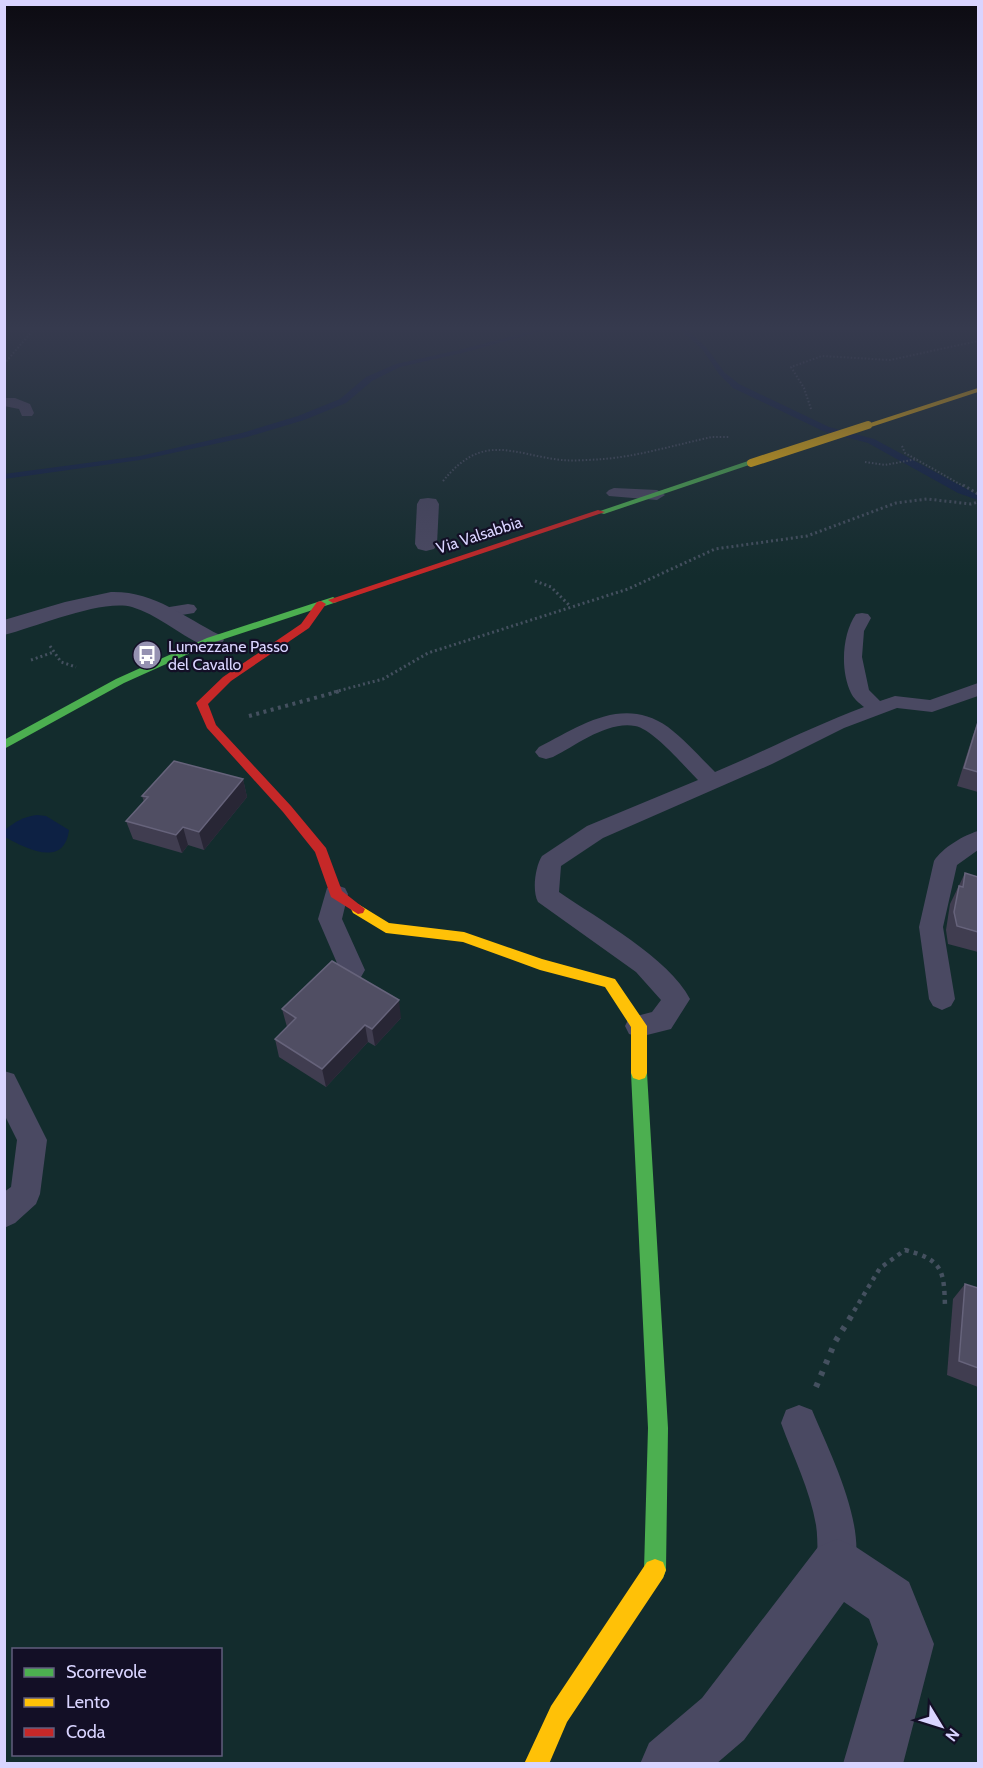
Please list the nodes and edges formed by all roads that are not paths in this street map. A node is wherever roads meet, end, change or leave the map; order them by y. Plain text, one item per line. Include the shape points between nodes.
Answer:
1 (910, 412) edge
2 (614, 493) dead end
3 (657, 495) junction
4 (428, 504) road end
5 (426, 544) dead end
6 (321, 604) junction
7 (188, 609) dead end
8 (163, 613) junction
9 (862, 618) dead end
10 (4, 628) edge
11 (211, 640) junction
12 (978, 689) edge
13 (877, 709) junction
14 (4, 745) edge
15 (546, 752) dead end
16 (713, 782) junction
17 (978, 838) edge
18 (336, 894) junction
19 (352, 970) edge
20 (942, 999) dead end
21 (639, 1026) junction
22 (4, 1083) edge
23 (4, 1213) edge
24 (799, 1423) road end
25 (837, 1566) junction
26 (536, 1764) edge
27 (670, 1764) edge
28 (873, 1764) edge

1 - 3 main road, Via Valsabbia, bridge
2 - 3 lane
3 - 6 main road, Via Valsabbia
4 - 5 street
6 - 11 main road, Via Valsabbia
6 - 18 main road via 305,626 227,679 202,704 211,726 321,851
7 - 8 lane
8 - 10 street via 138,601 106,600
8 - 11 street
9 - 13 lane via 855,631 853,657 860,692
11 - 14 main road, Via Valsabbia via 70,706
12 - 13 lane via 932,706 895,702
13 - 16 lane
15 - 16 lane via 603,722 639,719 661,732
16 - 21 lane via 595,832 550,862 547,896 645,965 678,999 661,1021
17 - 20 lane via 946,861 931,927
18 - 19 lane via 330,919
18 - 21 main road via 386,928 464,936 540,964 610,983
21 - 26 main road via 640,1122 658,1428 657,1568 559,1714
22 - 23 lane via 32,1140 25,1194
24 - 25 lane via 835,1525
25 - 27 street via 723,1719
25 - 28 street via 890,1601 906,1644

